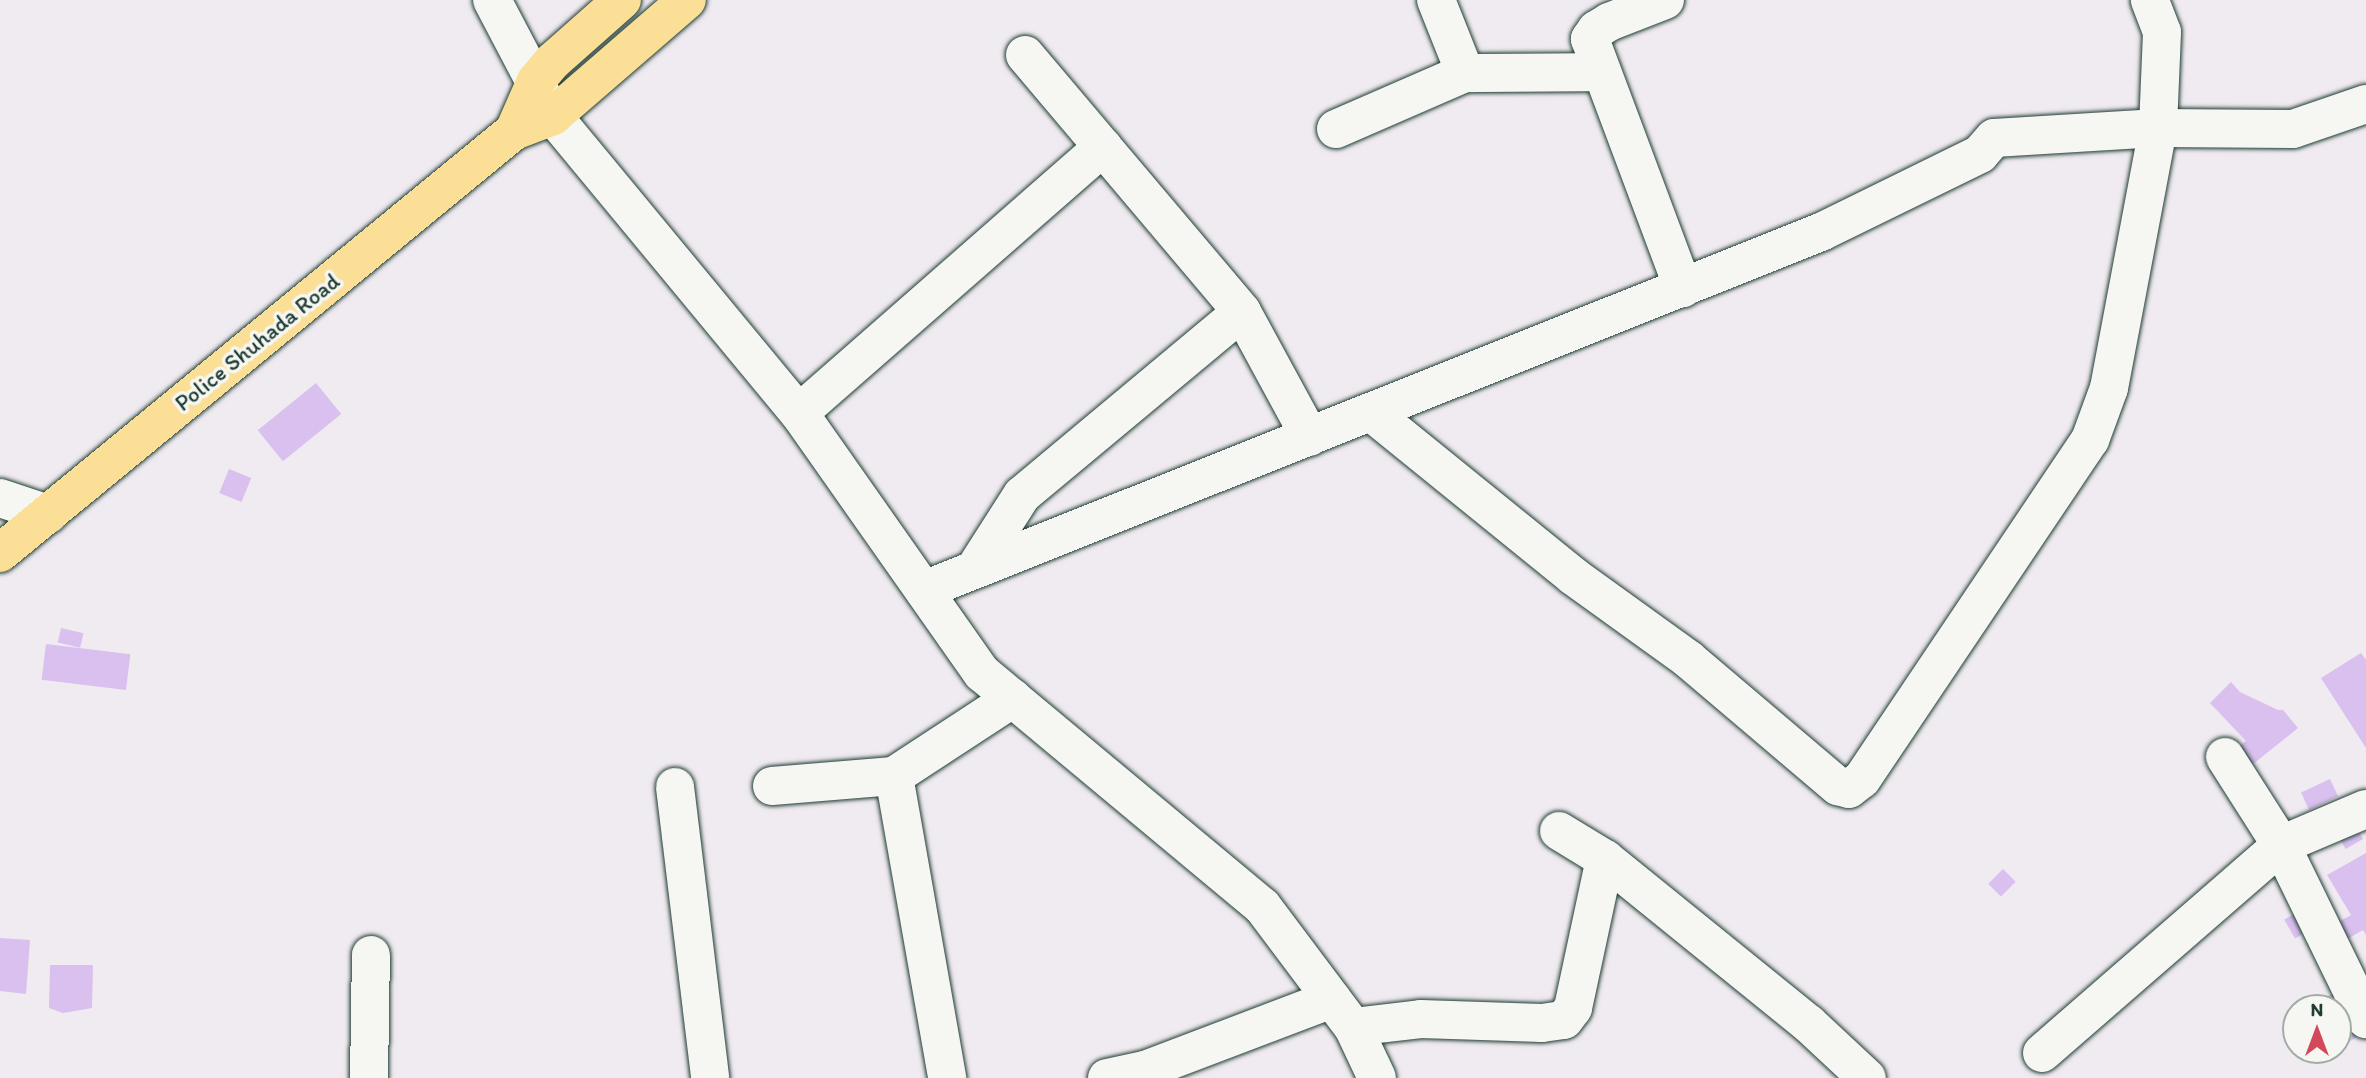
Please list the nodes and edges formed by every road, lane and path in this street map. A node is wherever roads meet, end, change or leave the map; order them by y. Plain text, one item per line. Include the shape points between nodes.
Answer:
1 (492, 0) edge
2 (622, 0) edge
3 (687, 0) edge
4 (1436, 0) edge
5 (1665, 0) edge
6 (2150, 0) edge
7 (1025, 55) dead end
8 (1601, 72) junction
9 (1465, 74) junction
10 (536, 82) junction
11 (2366, 104) edge
12 (553, 116) junction
13 (2158, 128) junction
14 (1336, 129) dead end
15 (514, 131) junction
16 (1103, 147) junction
17 (1683, 288) junction
18 (1242, 312) junction
19 (799, 413) junction
20 (1372, 413) junction
21 (1310, 437) junction
22 (0, 498) edge
23 (48, 514) junction
24 (0, 554) edge
25 (974, 570) junction
26 (924, 590) junction
27 (1013, 698) junction
28 (2225, 757) dead end
29 (894, 776) junction
30 (772, 786) dead end
31 (675, 788) dead end
32 (2366, 809) edge
33 (1559, 831) dead end
34 (2281, 845) junction
35 (1605, 859) junction
36 (371, 955) dead end
37 (1342, 1013) junction
38 (2366, 1019) edge
39 (2042, 1053) dead end
40 (369, 1078) edge
41 (710, 1078) edge
42 (947, 1078) edge
43 (1107, 1078) edge
44 (1377, 1078) edge
45 (1867, 1078) edge

1 - 10 street
2 - 10 main road, Police Shuhada Road
3 - 12 main road, Police Shuhada Road
4 - 9 street
5 - 8 street via 1596,30 1590,39
6 - 13 street via 2162,32
7 - 16 street
8 - 9 street
8 - 17 street
9 - 14 street
10 - 12 street
10 - 15 main road, Police Shuhada Road
11 - 13 street via 2293,129
12 - 15 main road, Police Shuhada Road
12 - 19 street
13 - 17 street via 1994,138 1980,154 1821,232
13 - 20 street via 2109,388 2090,440 1862,779 1849,789 1838,786 1688,659 1573,576
15 - 23 main road, Police Shuhada Road
16 - 18 street
16 - 19 street
17 - 20 street
18 - 21 street
18 - 25 street via 1021,495
19 - 26 street
20 - 21 street
21 - 25 street
22 - 23 street
23 - 24 main road, Police Shuhada Road
25 - 26 street
26 - 27 street via 982,673
27 - 29 street
27 - 37 street via 1262,906
28 - 34 street
29 - 30 street
29 - 42 street
31 - 41 street
32 - 34 street
33 - 35 street
34 - 38 street
34 - 39 street
35 - 37 street via 1573,1008 1563,1020 1542,1023
35 - 45 street via 1809,1024
36 - 40 street
37 - 43 street
37 - 44 street

